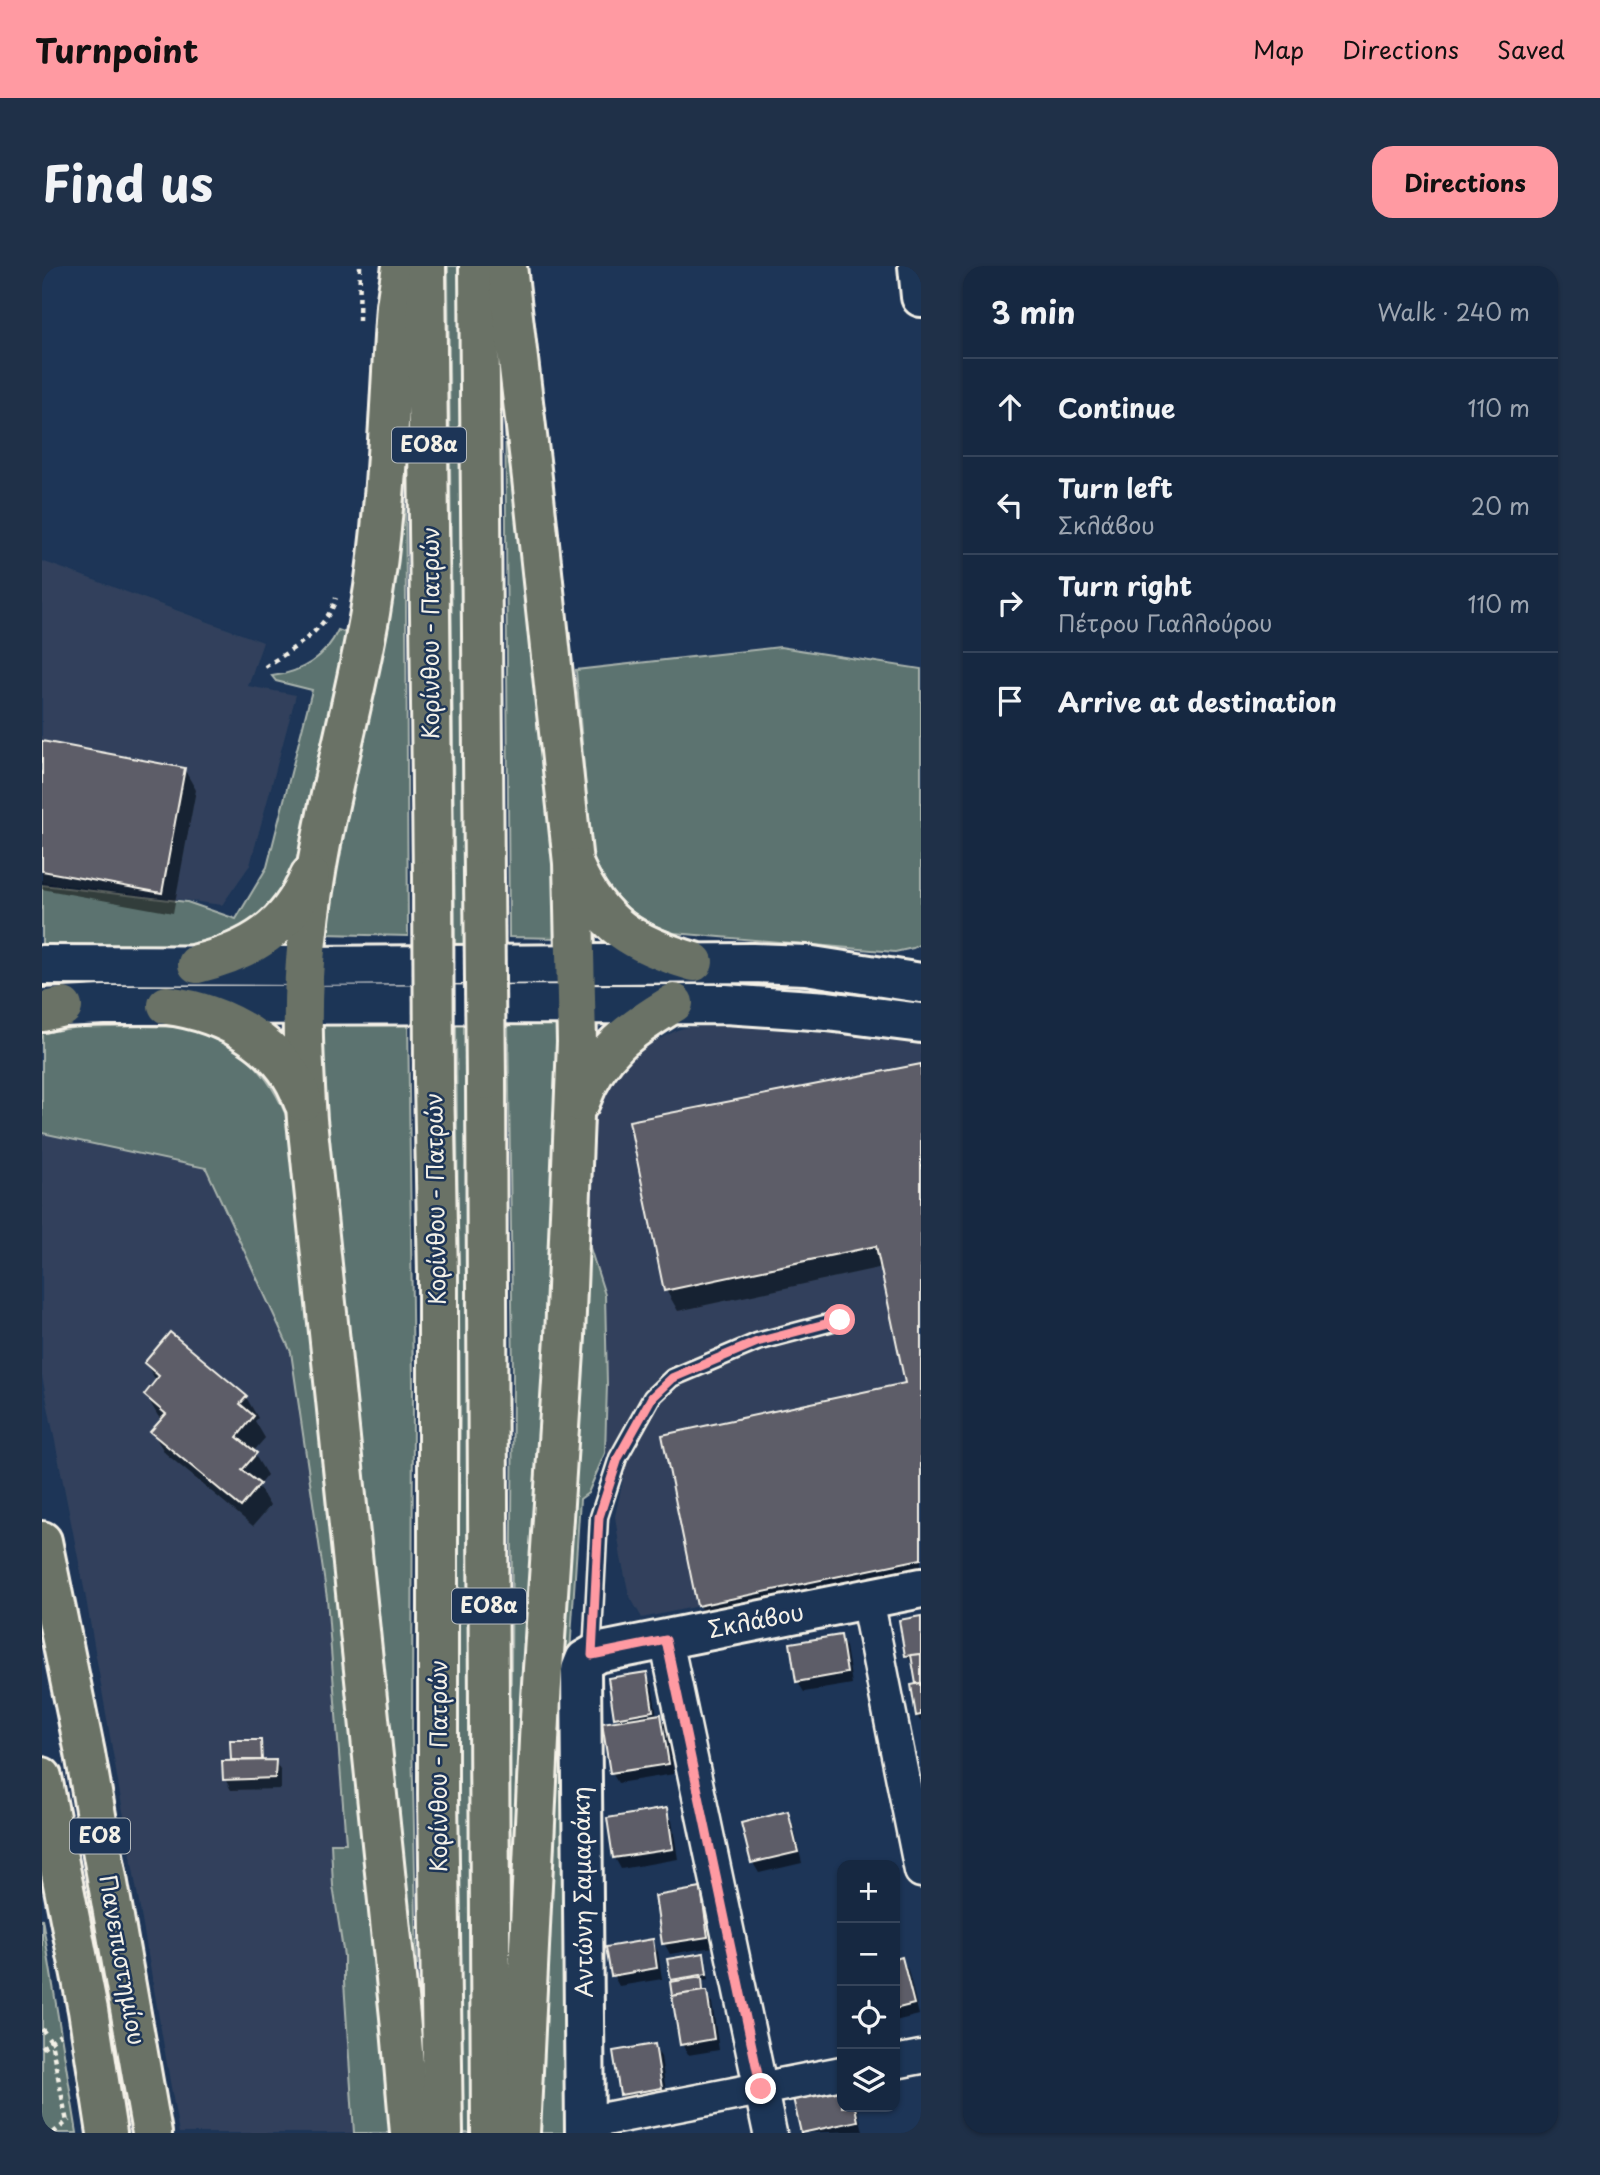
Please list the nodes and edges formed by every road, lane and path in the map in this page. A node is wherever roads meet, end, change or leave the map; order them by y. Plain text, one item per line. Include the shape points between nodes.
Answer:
1 (360, 266) edge
2 (402, 266) edge
3 (426, 266) edge
4 (479, 266) edge
5 (507, 266) edge
6 (918, 266) edge
7 (921, 297) edge
8 (359, 327) dead end
9 (338, 593) dead end
10 (265, 667) dead end
11 (320, 851) junction
12 (573, 863) junction
13 (694, 962) junction
14 (197, 964) junction
15 (575, 964) junction
16 (42, 965) edge
17 (304, 966) junction
18 (915, 978) edge
19 (576, 1003) junction
20 (674, 1003) junction
21 (167, 1005) junction
22 (302, 1006) junction
23 (49, 1009) edge
24 (921, 1023) edge
25 (307, 1120) junction
26 (573, 1131) junction
27 (840, 1320) dead end
28 (42, 1541) edge
29 (921, 1588) edge
30 (867, 1599) junction
31 (666, 1640) junction
32 (592, 1655) junction
33 (42, 1777) edge
34 (921, 1871) edge
35 (42, 2029) edge
36 (51, 2041) junction
37 (42, 2049) edge
38 (921, 2057) edge
39 (900, 2061) edge
40 (837, 2074) edge
41 (761, 2089) junction
42 (585, 2128) edge
43 (53, 2133) edge
44 (107, 2133) edge
45 (152, 2133) edge
46 (410, 2133) edge
47 (443, 2133) edge
48 (491, 2133) edge
49 (520, 2133) edge
50 (770, 2133) edge

1 - 8 path
2 - 11 main road via 375,580
3 - 47 main road, Κορίνθου - Πατρών / ΕΟ8α, bridge
4 - 48 main road, ΕΟ8α, bridge
5 - 12 main road
6 - 7 street
9 - 10 path via 331,613 307,638
11 - 14 main road via 300,895 273,930 243,949
11 - 17 main road
12 - 13 main road via 584,888 615,926 644,945
12 - 15 main road
13 - 15 street
13 - 18 street via 806,965
14 - 16 street
14 - 17 street
15 - 17 street
15 - 19 main road
17 - 22 main road
19 - 20 street
19 - 22 street
19 - 26 main road
20 - 24 street via 787,1008
20 - 26 main road via 626,1034 603,1057 589,1080
21 - 22 street
21 - 23 street
21 - 25 main road via 209,1013 254,1038 295,1084
22 - 25 main road
25 - 46 main road
26 - 49 main road
27 - 32 lane via 757,1342 672,1378 652,1397 618,1458 599,1517
28 - 45 main road, Πανεπιστημίου / ΕΟ8
29 - 30 street, Σκλάβου
30 - 31 street, Σκλάβου
30 - 34 street
31 - 32 street, Σκλάβου
31 - 41 street
32 - 42 street, Αντώνη Σαμαράκη via 580,1670
33 - 44 main road, Πανεπιστημίου / ΕΟ8 via 89,2010
35 - 36 path
36 - 37 path
36 - 43 path via 67,2122
38 - 39 street
40 - 41 street
41 - 42 street
41 - 50 street

